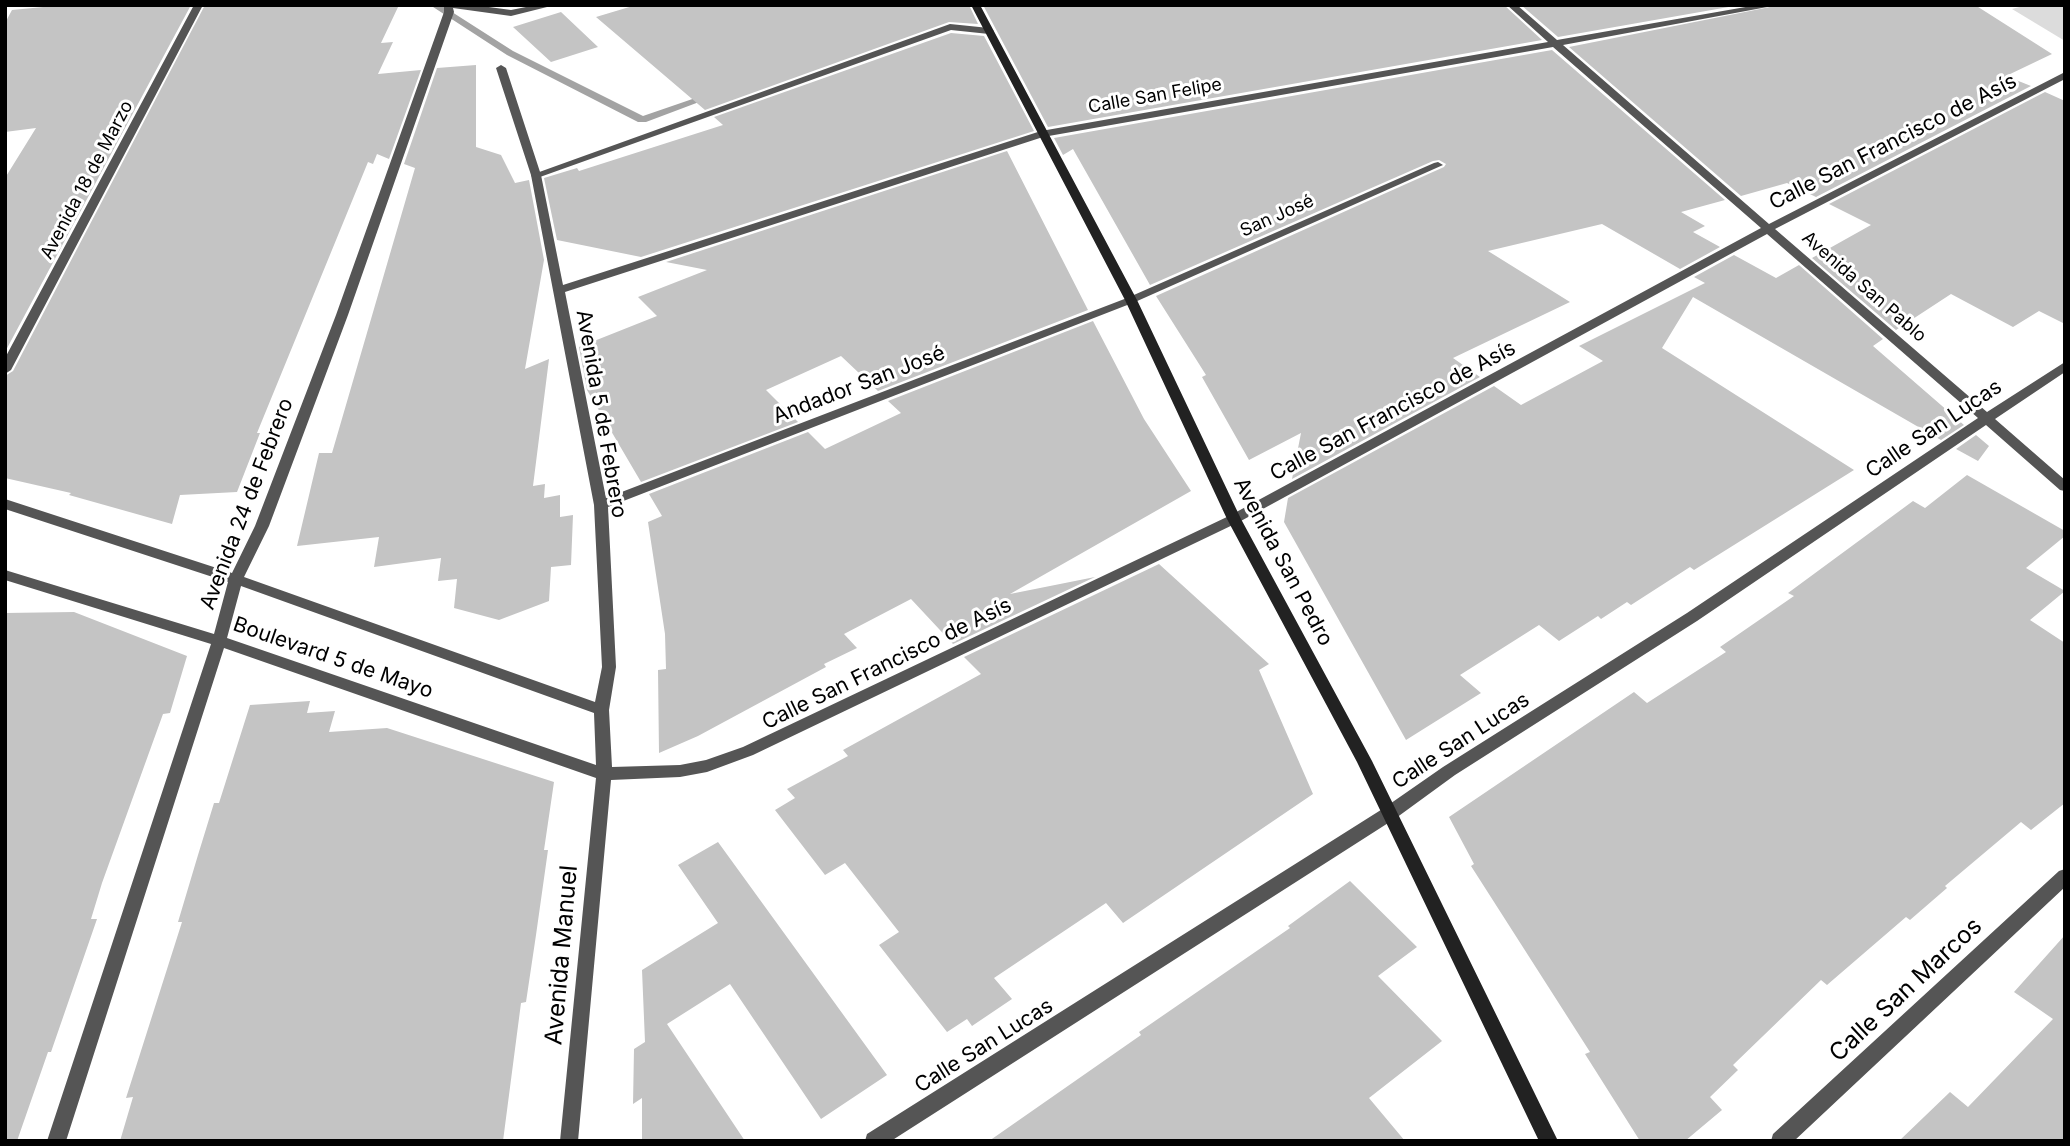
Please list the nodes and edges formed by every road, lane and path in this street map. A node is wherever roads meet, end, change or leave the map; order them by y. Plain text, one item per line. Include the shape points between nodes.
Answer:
1 (200, 5) edge
2 (551, 5) edge
3 (1511, 5) edge
4 (1774, 5) edge
5 (449, 7) edge
6 (977, 9) edge
7 (989, 31) junction
8 (1553, 44) junction
9 (501, 68) dead end
10 (2065, 75) edge
11 (1041, 134) junction
12 (1438, 165) dead end
13 (536, 175) junction
14 (1769, 228) junction
15 (559, 290) junction
16 (1130, 300) junction
17 (2065, 366) edge
18 (5, 370) edge
19 (1987, 419) junction
20 (2065, 487) edge
21 (5, 504) edge
22 (601, 505) junction
23 (1234, 519) junction
24 (5, 575) edge
25 (236, 579) junction
26 (219, 641) junction
27 (601, 710) junction
28 (604, 774) junction
29 (1390, 813) junction
30 (2065, 876) edge
31 (56, 1141) edge
32 (569, 1141) edge
33 (874, 1141) edge
34 (1549, 1141) edge
35 (1780, 1141) edge

1 - 18 street, Avenida 18 de Marzo
2 - 5 street via 511,13
3 - 8 street, Avenida San Pablo
4 - 8 street, Calle San Felipe
5 - 25 street, Avenida 24 de Febrero via 342,315
6 - 7 street, Avenida San Pedro
7 - 11 street, Avenida San Pedro
7 - 13 street via 950,27
8 - 11 street, Calle San Felipe
8 - 14 street, Avenida San Pablo
9 - 13 street, Avenida 5 de Febrero
10 - 14 street, Calle San Francisco de Asís
11 - 15 street, Calle San Felipe
11 - 16 street, Avenida San Pedro
12 - 16 street, San José
13 - 15 street, Avenida 5 de Febrero
14 - 19 street, Avenida San Pablo
14 - 23 street, Calle San Francisco de Asís
15 - 22 street, Avenida 5 de Febrero
16 - 22 street, Andador San José
16 - 23 street, Avenida San Pedro
17 - 19 street, Calle San Lucas
19 - 20 street, Avenida San Pablo
19 - 29 street, Calle San Lucas
21 - 25 street, Boulevard 5 de Mayo
22 - 27 street, Avenida 5 de Febrero via 609,667
23 - 28 street, Calle San Francisco de Asís via 748,751 680,771
23 - 29 street, Avenida San Pedro
24 - 26 street, Boulevard 5 de Mayo
25 - 26 street, Avenida 24 de Febrero
25 - 27 street, Boulevard 5 de Mayo
26 - 28 street, Boulevard 5 de Mayo
26 - 31 street, Avenida 24 de Febrero
27 - 28 street, Avenida 5 de Febrero
28 - 32 street, Avenida Manuel
29 - 33 street, Calle San Lucas
29 - 34 street, Avenida San Pedro
30 - 35 street, Calle San Marcos

